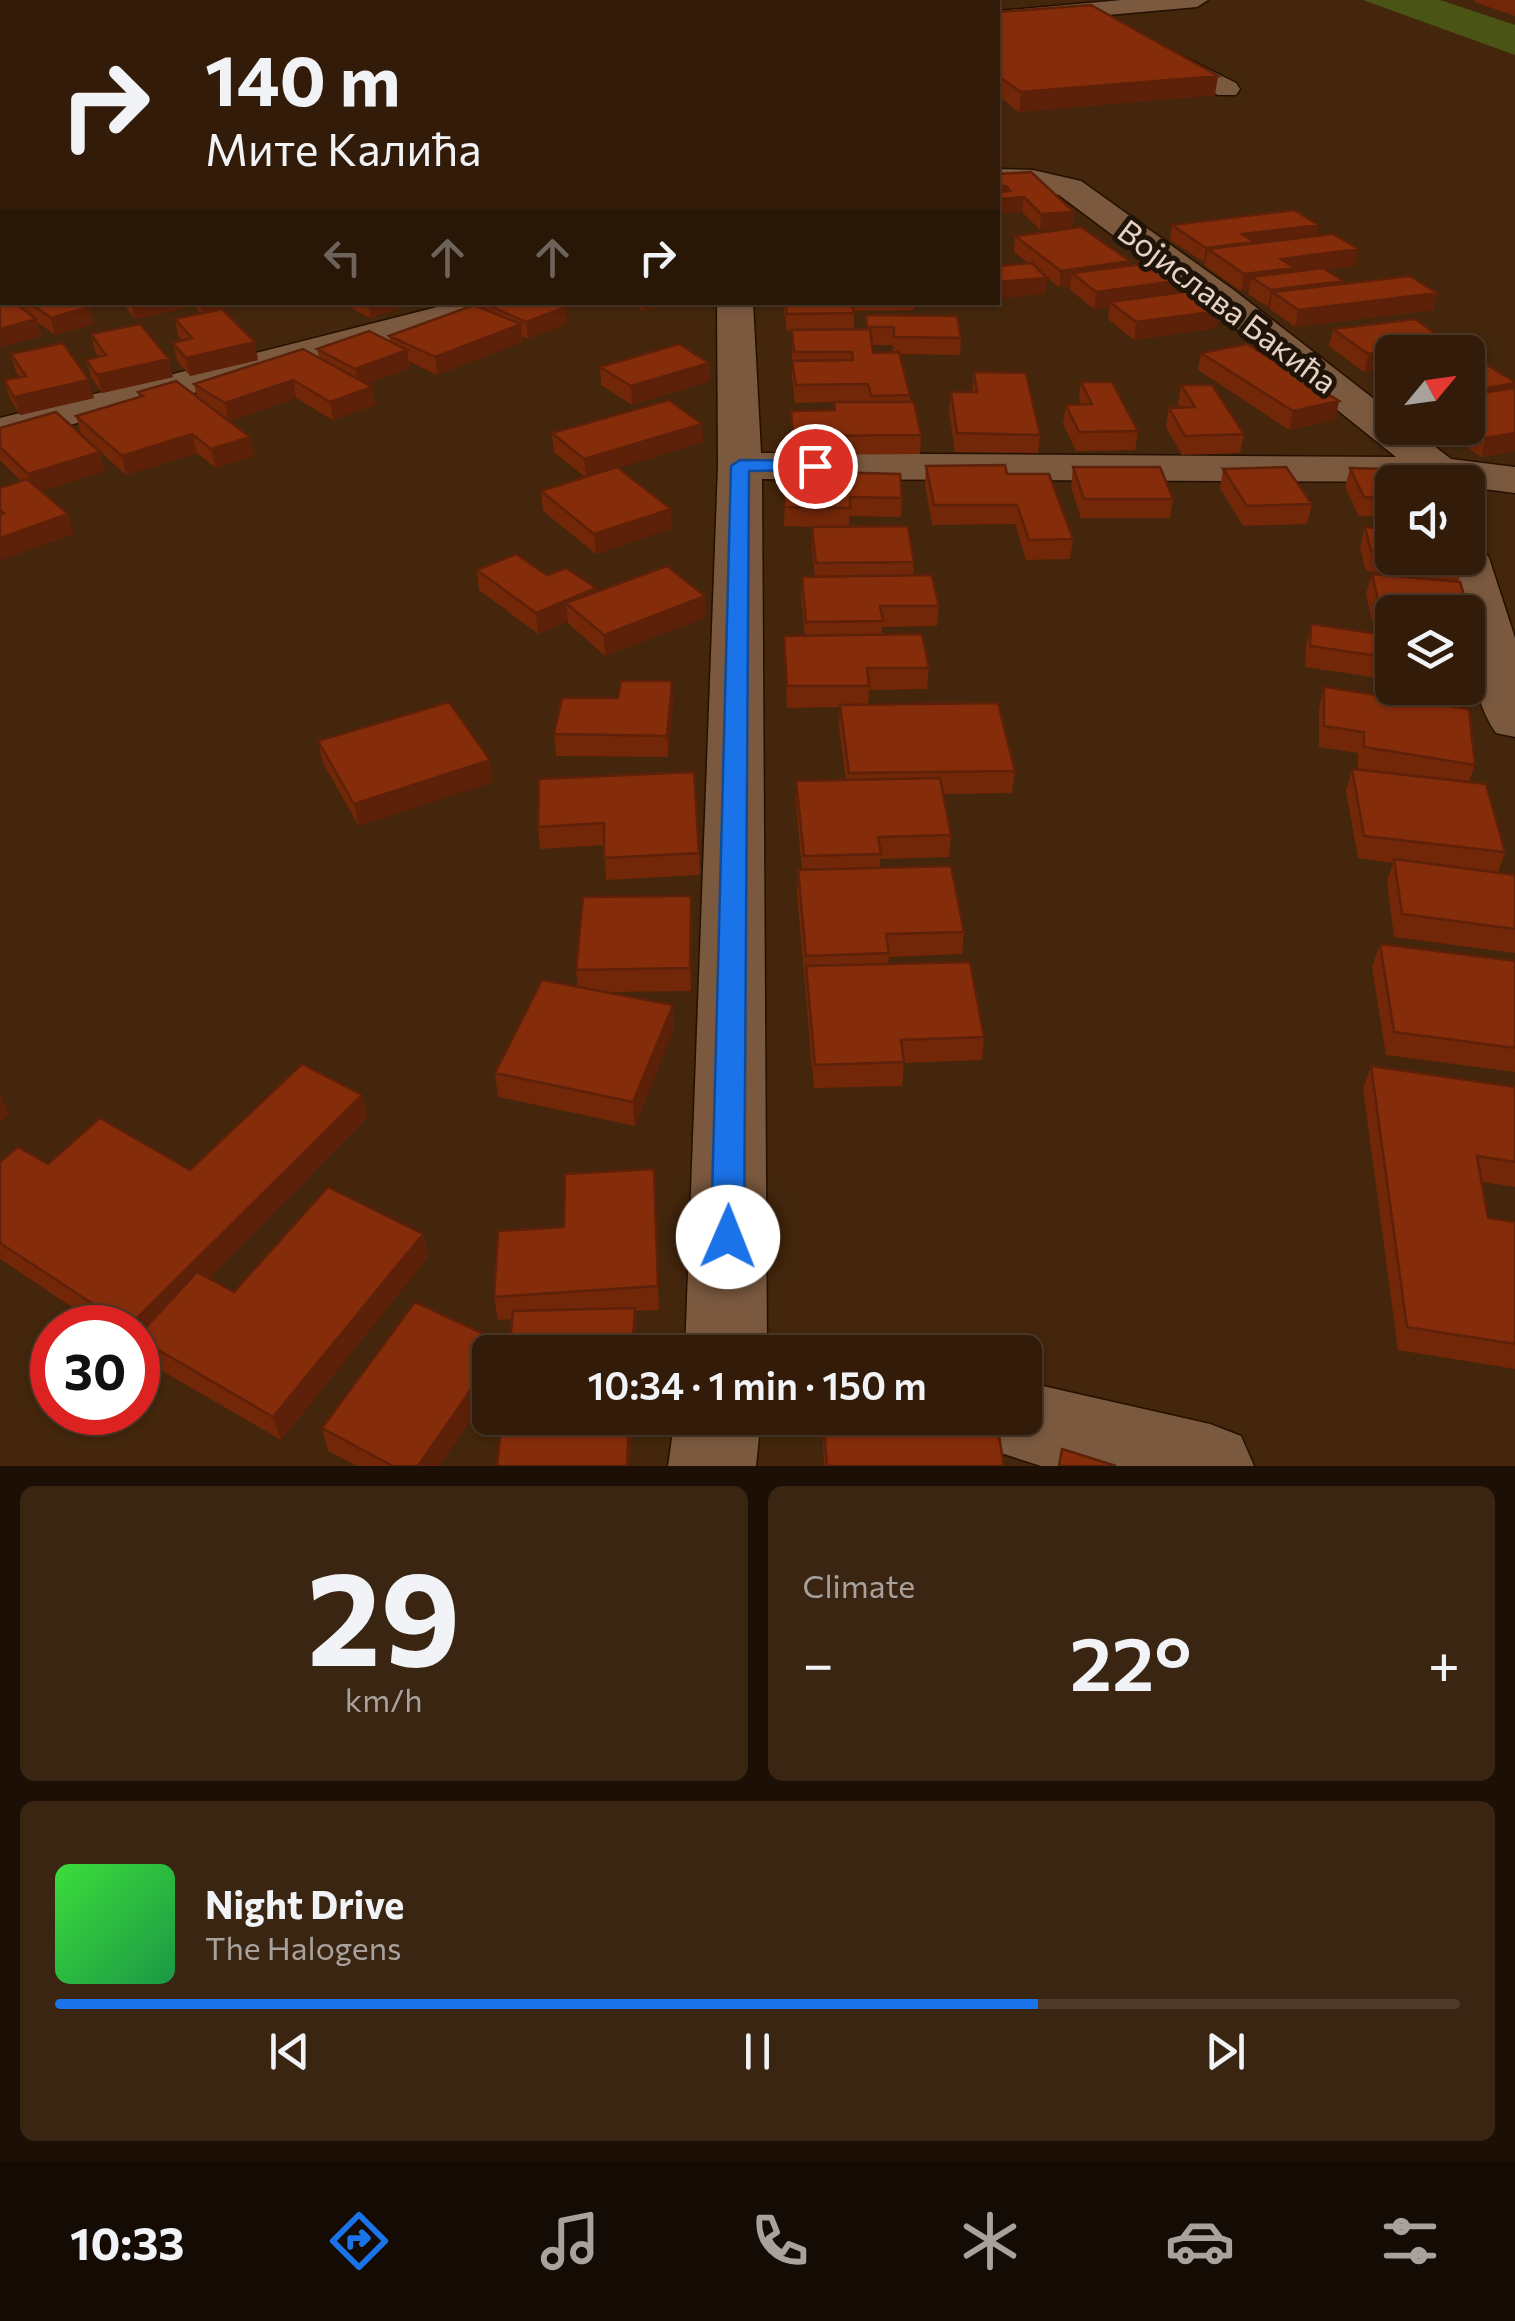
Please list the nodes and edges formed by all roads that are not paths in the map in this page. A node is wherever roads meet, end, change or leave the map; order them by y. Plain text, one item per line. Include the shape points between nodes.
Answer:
1 (1196, 0) edge
2 (1083, 10) junction
3 (1000, 18) edge
4 (1226, 89) dead end
5 (1000, 178) edge
6 (489, 305) edge
7 (735, 305) edge
8 (0, 431) edge
9 (1427, 465) edge
10 (740, 466) junction
11 (1375, 475) edge
12 (1485, 478) edge
13 (1515, 480) edge
14 (1471, 575) edge
15 (1515, 721) edge
16 (726, 1335) edge
17 (1042, 1426) edge
18 (716, 1435) edge
19 (712, 1466) edge
20 (1210, 1466) edge

1 - 2 street
2 - 3 street
2 - 4 street
5 - 9 street, Војислава Бакића via 1070,188 1222,299
6 - 8 street
7 - 10 street
10 - 11 street
10 - 16 street
12 - 13 street
14 - 15 street
17 - 20 street
18 - 19 street

